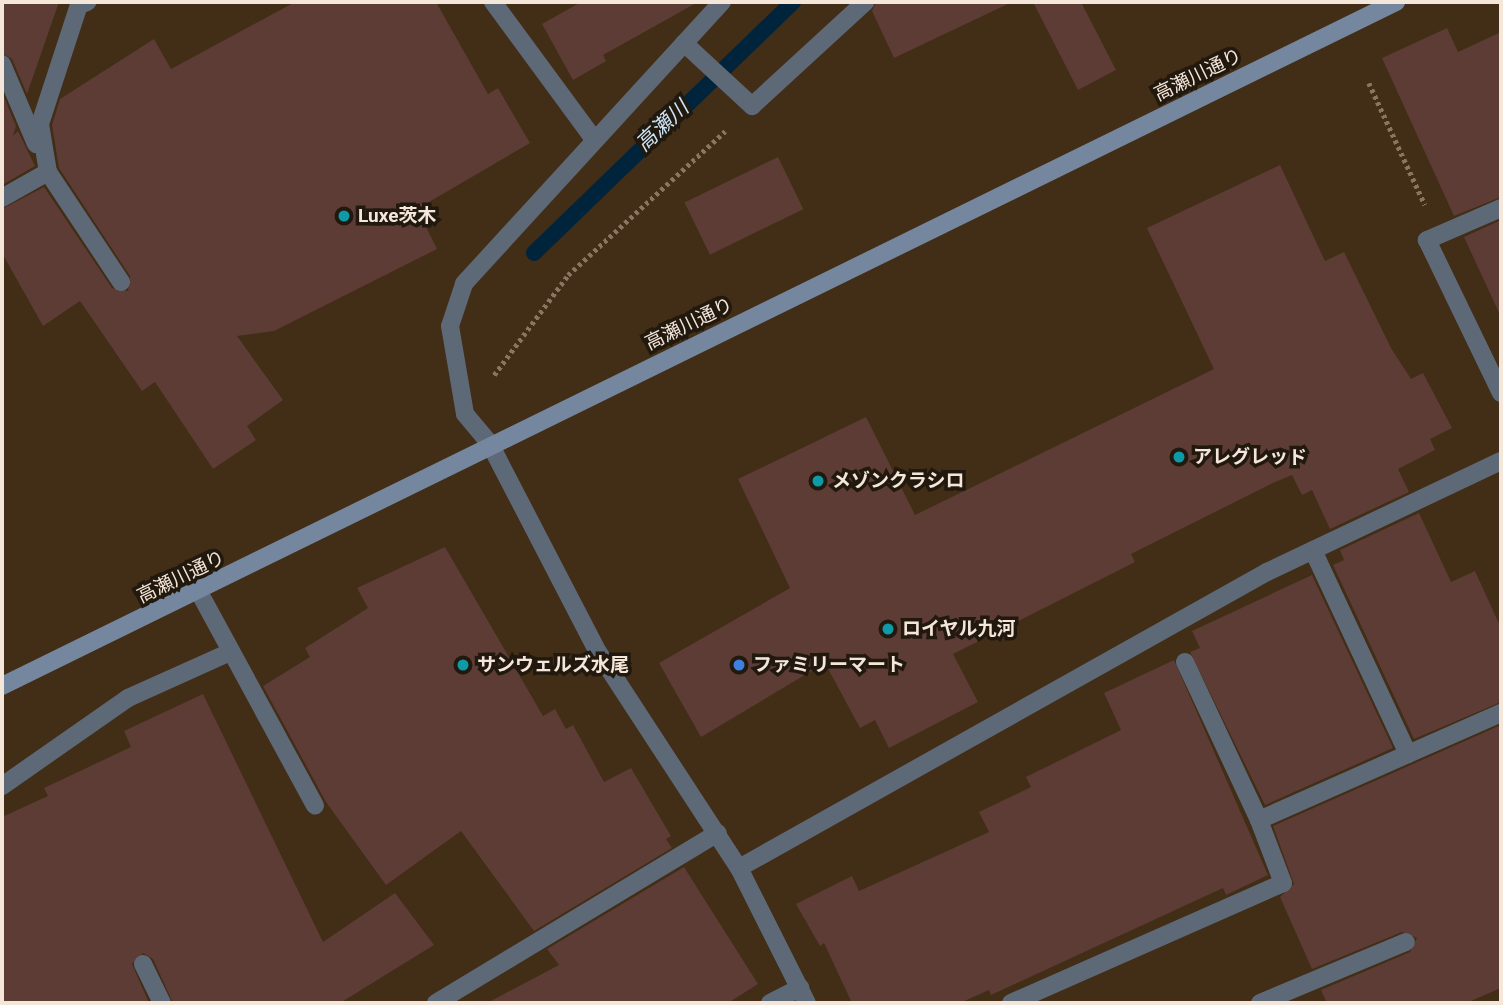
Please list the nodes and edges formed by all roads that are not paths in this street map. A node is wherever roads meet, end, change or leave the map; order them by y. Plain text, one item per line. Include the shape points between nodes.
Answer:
1 (87, 2) edge
2 (493, 2) edge
3 (722, 2) edge
4 (865, 2) edge
5 (1396, 2) edge
6 (684, 43) junction
7 (2, 64) edge
8 (593, 138) junction
9 (48, 172) junction
10 (2, 198) edge
11 (1501, 208) edge
12 (121, 282) dead end
13 (1501, 393) edge
14 (490, 444) junction
15 (1501, 461) edge
16 (1313, 550) junction
17 (199, 592) junction
18 (228, 653) junction
19 (1185, 662) dead end
20 (2, 686) edge
21 (1501, 713) edge
22 (1408, 754) junction
23 (2, 786) edge
24 (315, 806) dead end
25 (1259, 820) junction
26 (718, 832) junction
27 (739, 868) junction
28 (1406, 942) dead end
29 (143, 964) dead end
30 (803, 996) edge
31 (162, 1003) edge
32 (436, 1003) edge
33 (770, 1003) edge
34 (1011, 1003) edge
35 (1260, 1003) edge

1 - 9 street via 79,5 40,124
2 - 8 street
3 - 6 street
4 - 6 street via 752,106
5 - 14 street, 高瀬川通り
6 - 8 street
7 - 9 street
8 - 14 street via 464,284 450,326 464,414
9 - 10 street
9 - 12 street
11 - 13 street via 1427,240
14 - 17 street, 高瀬川通り
14 - 26 street via 598,652
15 - 16 street
16 - 22 street
16 - 27 street
17 - 18 street
17 - 20 street, 高瀬川通り
18 - 23 street via 128,698
18 - 24 street
19 - 25 street
21 - 22 street
22 - 25 street
25 - 34 street via 1283,883
26 - 27 street
26 - 32 street
27 - 30 street
28 - 35 street
29 - 31 street
30 - 33 street

